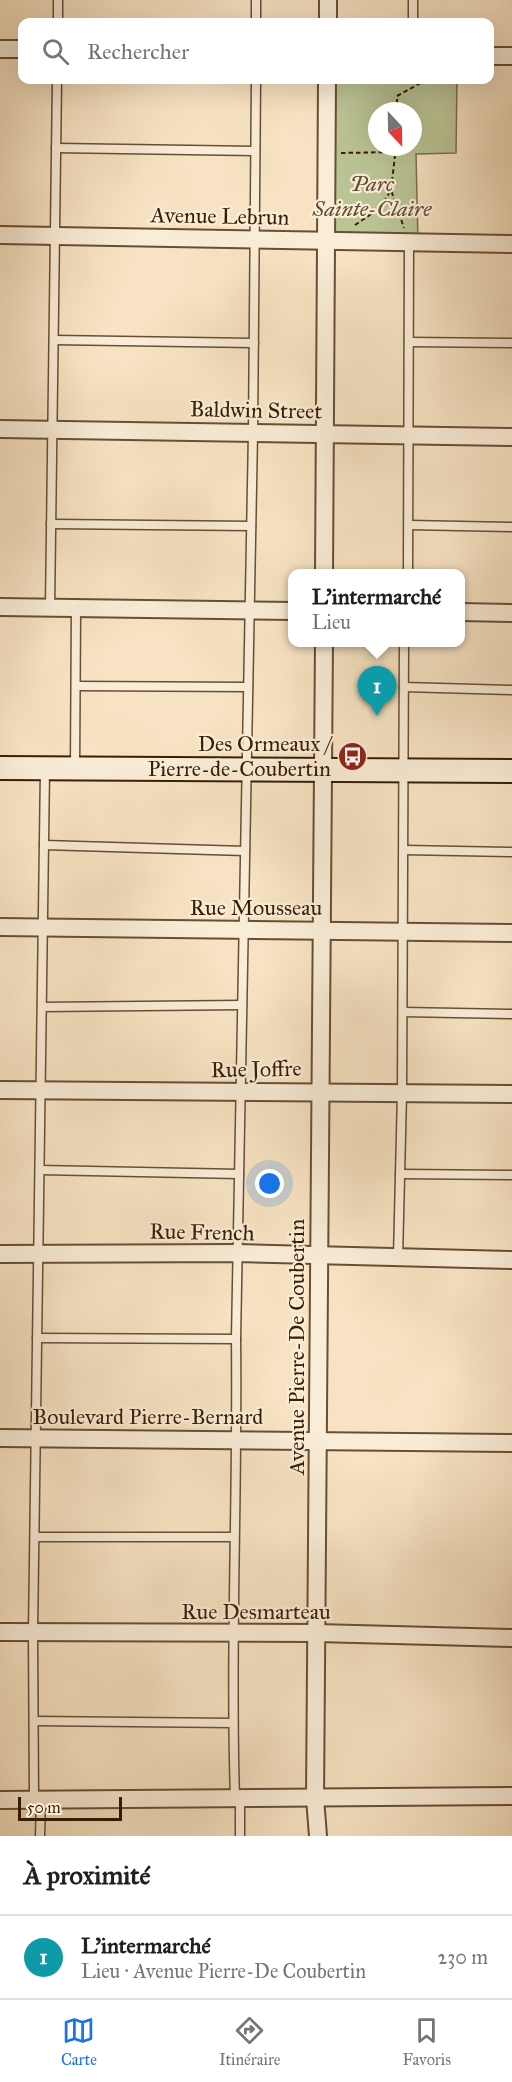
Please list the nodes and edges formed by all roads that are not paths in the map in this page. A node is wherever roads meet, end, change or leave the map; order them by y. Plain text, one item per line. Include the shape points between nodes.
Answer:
1 (58, 0) edge
2 (256, 0) edge
3 (328, 0) edge
4 (413, 0) edge
5 (58, 18) edge
6 (256, 18) edge
7 (328, 18) edge
8 (413, 18) edge
9 (0, 49) edge
10 (18, 49) edge
11 (494, 56) edge
12 (512, 56) edge
13 (57, 84) edge
14 (256, 84) edge
15 (327, 84) edge
16 (56, 148) junction
17 (255, 151) junction
18 (0, 235) edge
19 (55, 236) junction
20 (255, 240) junction
21 (326, 240) junction
22 (409, 242) junction
23 (512, 244) edge
24 (54, 340) junction
25 (409, 342) junction
26 (254, 343) junction
27 (512, 343) edge
28 (0, 429) edge
29 (53, 429) junction
30 (253, 433) junction
31 (325, 434) junction
32 (408, 435) junction
33 (512, 437) edge
34 (51, 524) junction
35 (409, 525) junction
36 (251, 526) junction
37 (512, 527) edge
38 (324, 569) edge
39 (408, 569) edge
40 (0, 607) edge
41 (50, 608) junction
42 (76, 608) junction
43 (250, 610) junction
44 (288, 611) edge
45 (465, 612) edge
46 (512, 613) edge
47 (324, 647) edge
48 (404, 647) edge
49 (76, 686) junction
50 (248, 687) junction
51 (404, 687) junction
52 (512, 690) edge
53 (0, 768) edge
54 (45, 769) junction
55 (75, 769) junction
56 (324, 769) junction
57 (405, 770) junction
58 (247, 771) junction
59 (512, 771) edge
60 (44, 845) junction
61 (404, 850) junction
62 (245, 851) junction
63 (512, 852) edge
64 (0, 927) edge
65 (43, 928) junction
66 (244, 930) junction
67 (321, 930) junction
68 (403, 931) junction
69 (512, 933) edge
70 (242, 1005) junction
71 (42, 1007) junction
72 (403, 1012) junction
73 (512, 1014) edge
74 (0, 1090) edge
75 (40, 1090) junction
76 (321, 1091) junction
77 (241, 1092) junction
78 (402, 1093) junction
79 (512, 1094) edge
80 (40, 1170) junction
81 (239, 1174) junction
82 (400, 1174) junction
83 (512, 1175) edge
84 (0, 1254) edge
85 (38, 1254) junction
86 (238, 1254) junction
87 (318, 1257) junction
88 (398, 1258) junction
89 (512, 1260) edge
90 (37, 1338) junction
91 (236, 1339) junction
92 (0, 1438) edge
93 (36, 1438) junction
94 (237, 1439) junction
95 (318, 1439) junction
96 (512, 1443) edge
97 (36, 1537) junction
98 (234, 1537) junction
99 (0, 1632) edge
100 (33, 1632) junction
101 (233, 1633) junction
102 (316, 1633) junction
103 (512, 1638) edge
104 (34, 1721) junction
105 (232, 1722) junction
106 (512, 1796) edge
107 (315, 1798) junction
108 (238, 1799) junction
109 (0, 1800) edge
110 (37, 1800) junction
111 (40, 1836) edge
112 (240, 1836) edge
113 (318, 1836) edge

1 - 5 lane
2 - 6 lane
3 - 7 street
4 - 8 lane
9 - 10 street
11 - 12 street
13 - 16 lane
14 - 17 lane
15 - 21 street
16 - 17 lane
16 - 19 lane
17 - 20 lane
18 - 19 street, Avenue Lebrun
19 - 20 street, Avenue Lebrun
19 - 24 lane
20 - 21 street, Avenue Lebrun
20 - 26 lane
21 - 22 street, Avenue Lebrun
21 - 31 street
22 - 23 street, Avenue Lebrun
22 - 25 lane
24 - 26 lane
24 - 29 lane
25 - 27 lane
25 - 32 lane
26 - 30 lane
28 - 29 street, Baldwin Street
29 - 30 street, Baldwin Street
29 - 34 lane
30 - 31 street, Baldwin Street
30 - 36 lane
31 - 32 street, Baldwin Street
31 - 38 street
32 - 33 street, Baldwin Street
32 - 35 lane
34 - 36 lane
34 - 41 lane
35 - 37 lane
35 - 39 lane
36 - 43 lane
40 - 41 street
41 - 42 street
42 - 43 street
42 - 49 lane
43 - 44 street
43 - 50 lane
45 - 46 street
47 - 56 street, Avenue Pierre-De Coubertin
48 - 51 lane
49 - 50 lane
49 - 55 lane
50 - 58 lane
51 - 52 lane
51 - 57 lane
53 - 54 street
54 - 55 street
54 - 60 lane
55 - 58 street
56 - 57 street
56 - 58 street
56 - 67 street, Avenue Pierre-De Coubertin
57 - 59 street
57 - 61 lane
58 - 62 lane
60 - 62 lane
60 - 65 lane
61 - 63 lane
61 - 68 lane
62 - 66 lane
64 - 65 street, Rue Mousseau
65 - 66 street, Rue Mousseau
65 - 71 lane
66 - 67 street, Rue Mousseau
66 - 70 lane
67 - 68 street, Rue Mousseau
67 - 76 street, Avenue Pierre-De Coubertin
68 - 69 street, Rue Mousseau
68 - 72 lane
70 - 71 lane
70 - 77 lane
71 - 75 lane
72 - 73 lane
72 - 78 lane
74 - 75 street, Rue Joffre
75 - 77 street, Rue Joffre
75 - 80 lane
76 - 77 street, Rue Joffre
76 - 78 street, Rue Joffre
76 - 87 street, Avenue Pierre-De Coubertin
77 - 81 lane
78 - 79 street, Rue Joffre
78 - 82 lane
80 - 81 lane
80 - 85 lane
81 - 86 lane
82 - 83 lane
82 - 88 lane
84 - 85 street, Rue French
85 - 86 street, Rue French
85 - 90 lane
86 - 87 street, Rue French
86 - 91 lane
87 - 88 street, Rue French
87 - 95 street, Avenue Pierre-De Coubertin
88 - 89 street, Rue French
90 - 91 lane
90 - 93 lane
91 - 94 lane
92 - 93 street, Boulevard Pierre-Bernard
93 - 94 street, Boulevard Pierre-Bernard
93 - 97 lane
94 - 95 street, Boulevard Pierre-Bernard
94 - 98 lane
95 - 96 street, Boulevard Pierre-Bernard
95 - 102 street, Avenue Pierre-De Coubertin
97 - 98 lane
97 - 100 lane
98 - 101 lane
99 - 100 street, Rue Desmarteau
100 - 101 street, Rue Desmarteau
100 - 104 lane
101 - 102 street, Rue Desmarteau
101 - 105 lane
102 - 103 street, Rue Desmarteau
102 - 107 street, Avenue Pierre-De Coubertin
104 - 105 lane
104 - 110 lane
105 - 108 lane
106 - 107 street
107 - 108 street
107 - 113 street, Avenue Pierre-De Coubertin
108 - 110 street
108 - 112 lane
109 - 110 street
110 - 111 lane

